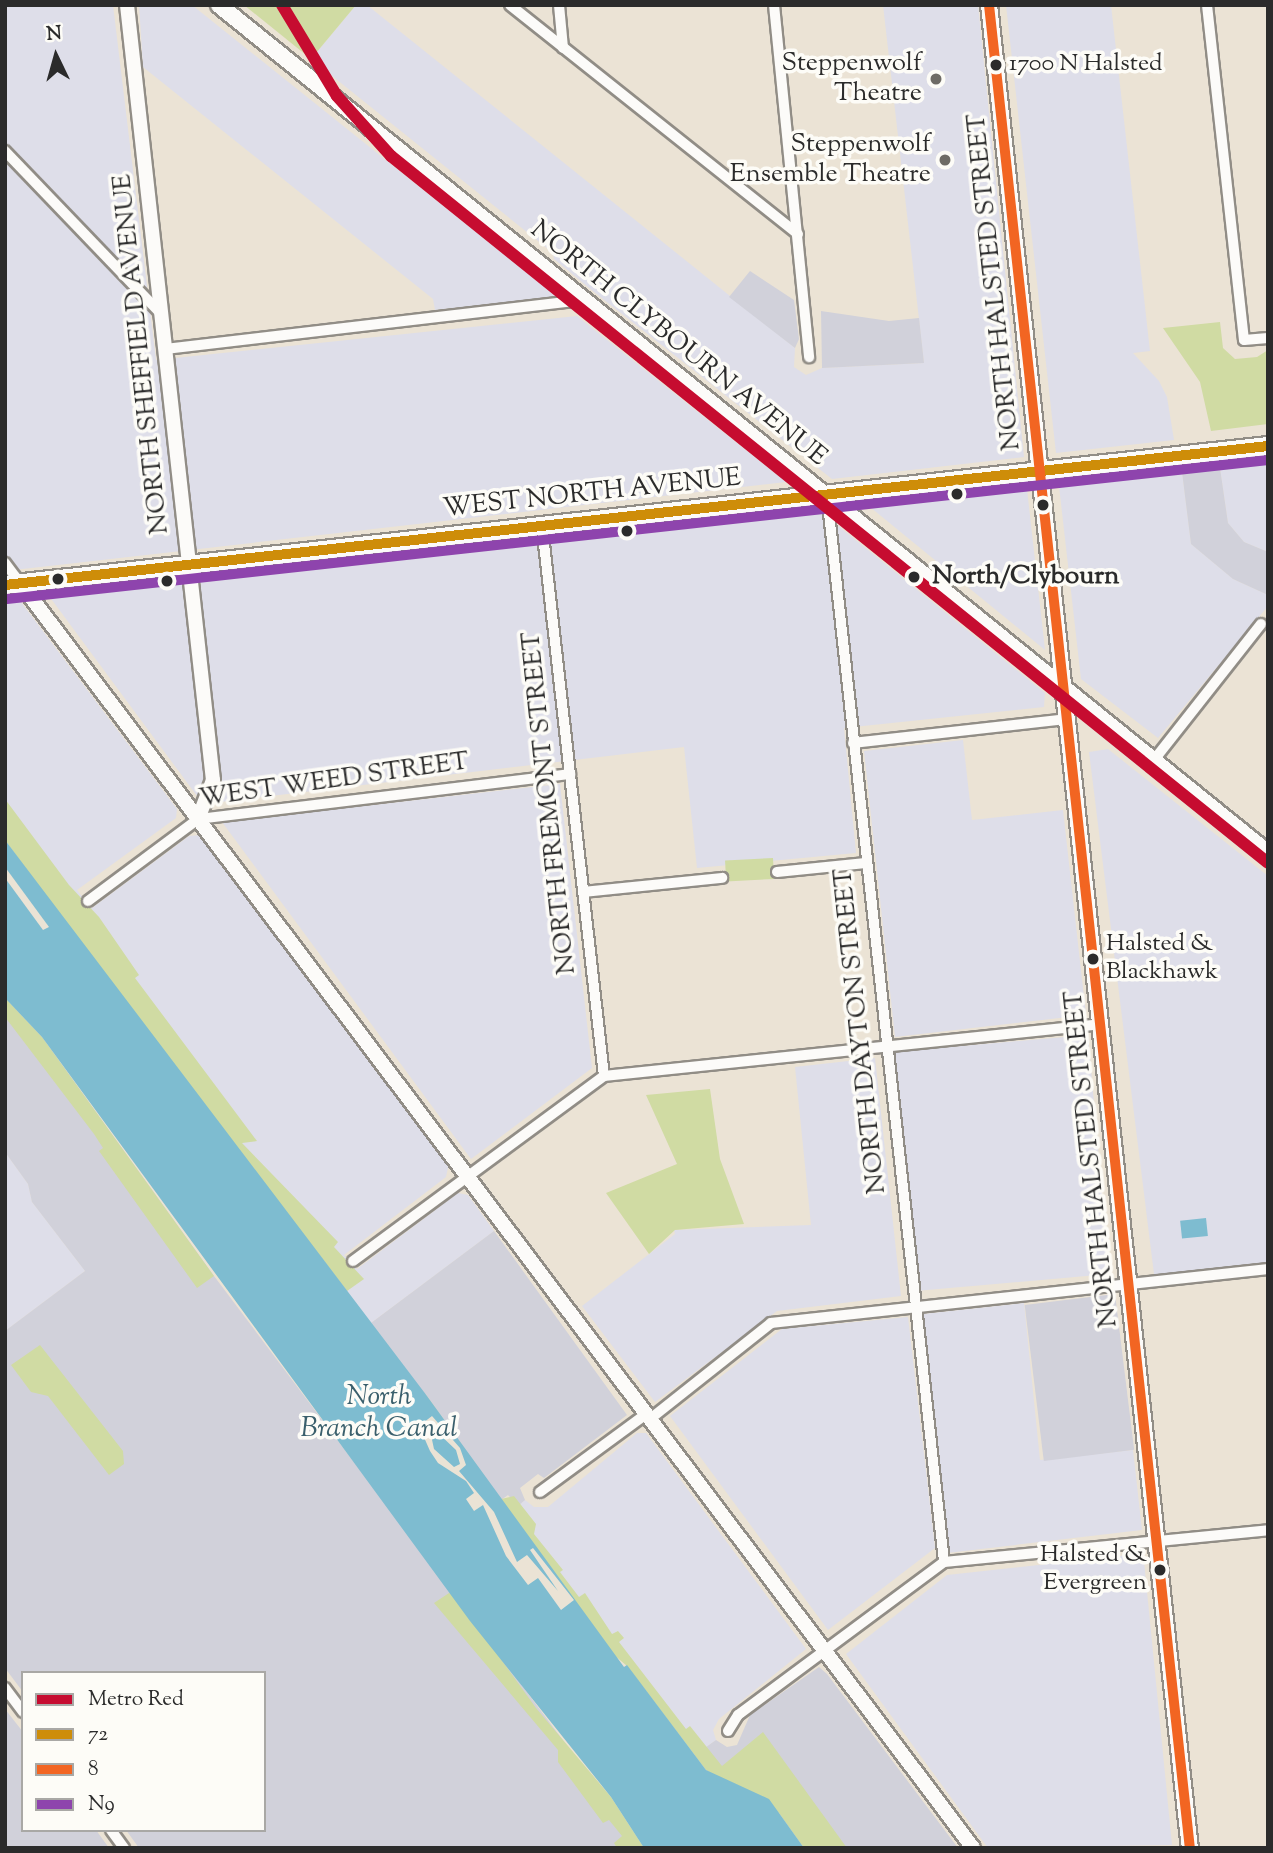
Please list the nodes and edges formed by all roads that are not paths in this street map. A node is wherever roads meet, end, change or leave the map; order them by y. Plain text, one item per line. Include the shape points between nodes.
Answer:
1 (127, 5) edge
2 (219, 5) edge
3 (510, 5) edge
4 (559, 5) edge
5 (774, 5) edge
6 (989, 5) edge
7 (1207, 5) edge
8 (563, 48) junction
9 (5, 151) edge
10 (798, 234) junction
11 (584, 300) junction
12 (162, 315) junction
13 (1268, 338) edge
14 (166, 349) junction
15 (809, 357) dead end
16 (1268, 446) edge
17 (1041, 471) junction
18 (827, 495) junction
19 (542, 526) junction
20 (5, 563) edge
21 (190, 564) junction
22 (13, 584) edge
23 (1261, 624) dead end
24 (1065, 686) junction
25 (1068, 719) junction
26 (853, 743) junction
27 (1154, 761) junction
28 (570, 774) junction
29 (198, 819) junction
30 (1268, 853) edge
31 (866, 863) junction
32 (777, 872) dead end
33 (722, 878) dead end
34 (583, 892) junction
35 (88, 901) dead end
36 (1102, 1024) junction
37 (885, 1047) junction
38 (604, 1076) junction
39 (467, 1177) junction
40 (353, 1261) dead end
41 (1268, 1269) edge
42 (1130, 1284) junction
43 (914, 1307) junction
44 (648, 1416) junction
45 (540, 1492) dead end
46 (1268, 1530) edge
47 (1157, 1542) junction
48 (944, 1562) junction
49 (825, 1651) junction
50 (5, 1688) edge
51 (21, 1709) edge
52 (728, 1731) dead end
53 (112, 1832) edge
54 (124, 1848) edge
55 (973, 1848) edge
56 (1190, 1848) edge

1 - 12 street, NORTH SHEFFIELD AVENUE
2 - 11 main road, NORTH CLYBOURN AVENUE
3 - 8 street
4 - 8 street
5 - 10 street
6 - 17 main road, NORTH HALSTED STREET
7 - 13 street via 1244,340
8 - 10 street
9 - 12 street
10 - 15 street
11 - 14 street
11 - 18 main road, NORTH CLYBOURN AVENUE
12 - 14 street, NORTH SHEFFIELD AVENUE
14 - 21 street, NORTH SHEFFIELD AVENUE
16 - 17 main road, WEST NORTH AVENUE
17 - 18 main road, WEST NORTH AVENUE
17 - 24 main road, NORTH HALSTED STREET
18 - 19 main road, WEST NORTH AVENUE
18 - 24 main road, NORTH CLYBOURN AVENUE
18 - 26 street, NORTH DAYTON STREET
19 - 21 main road, WEST NORTH AVENUE
19 - 28 street, NORTH FREMONT STREET
20 - 22 street
21 - 22 main road, WEST NORTH AVENUE
21 - 29 street, NORTH SHEFFIELD AVENUE via 213,780
22 - 29 street
23 - 27 street
24 - 25 main road, NORTH HALSTED STREET
24 - 27 main road, NORTH CLYBOURN AVENUE
25 - 26 street
25 - 36 main road, NORTH HALSTED STREET
26 - 31 street, NORTH DAYTON STREET
27 - 30 main road, NORTH CLYBOURN AVENUE
28 - 29 street, WEST WEED STREET
28 - 34 street, NORTH FREMONT STREET
29 - 35 street, WEST WEED STREET
29 - 39 street
31 - 32 street
31 - 37 street, NORTH DAYTON STREET
33 - 34 street
34 - 38 street, NORTH FREMONT STREET
36 - 37 street
36 - 42 main road, NORTH HALSTED STREET
37 - 38 street
37 - 43 street, NORTH DAYTON STREET
38 - 39 street
39 - 40 street
39 - 44 street
41 - 42 street
42 - 43 street
42 - 47 main road, NORTH HALSTED STREET
43 - 44 street via 771,1323
43 - 48 street, NORTH DAYTON STREET
44 - 45 street
44 - 49 street
46 - 47 street
47 - 48 street
47 - 56 main road, NORTH HALSTED STREET
48 - 49 street
49 - 52 street via 737,1715
49 - 55 street
50 - 51 street
53 - 54 street

